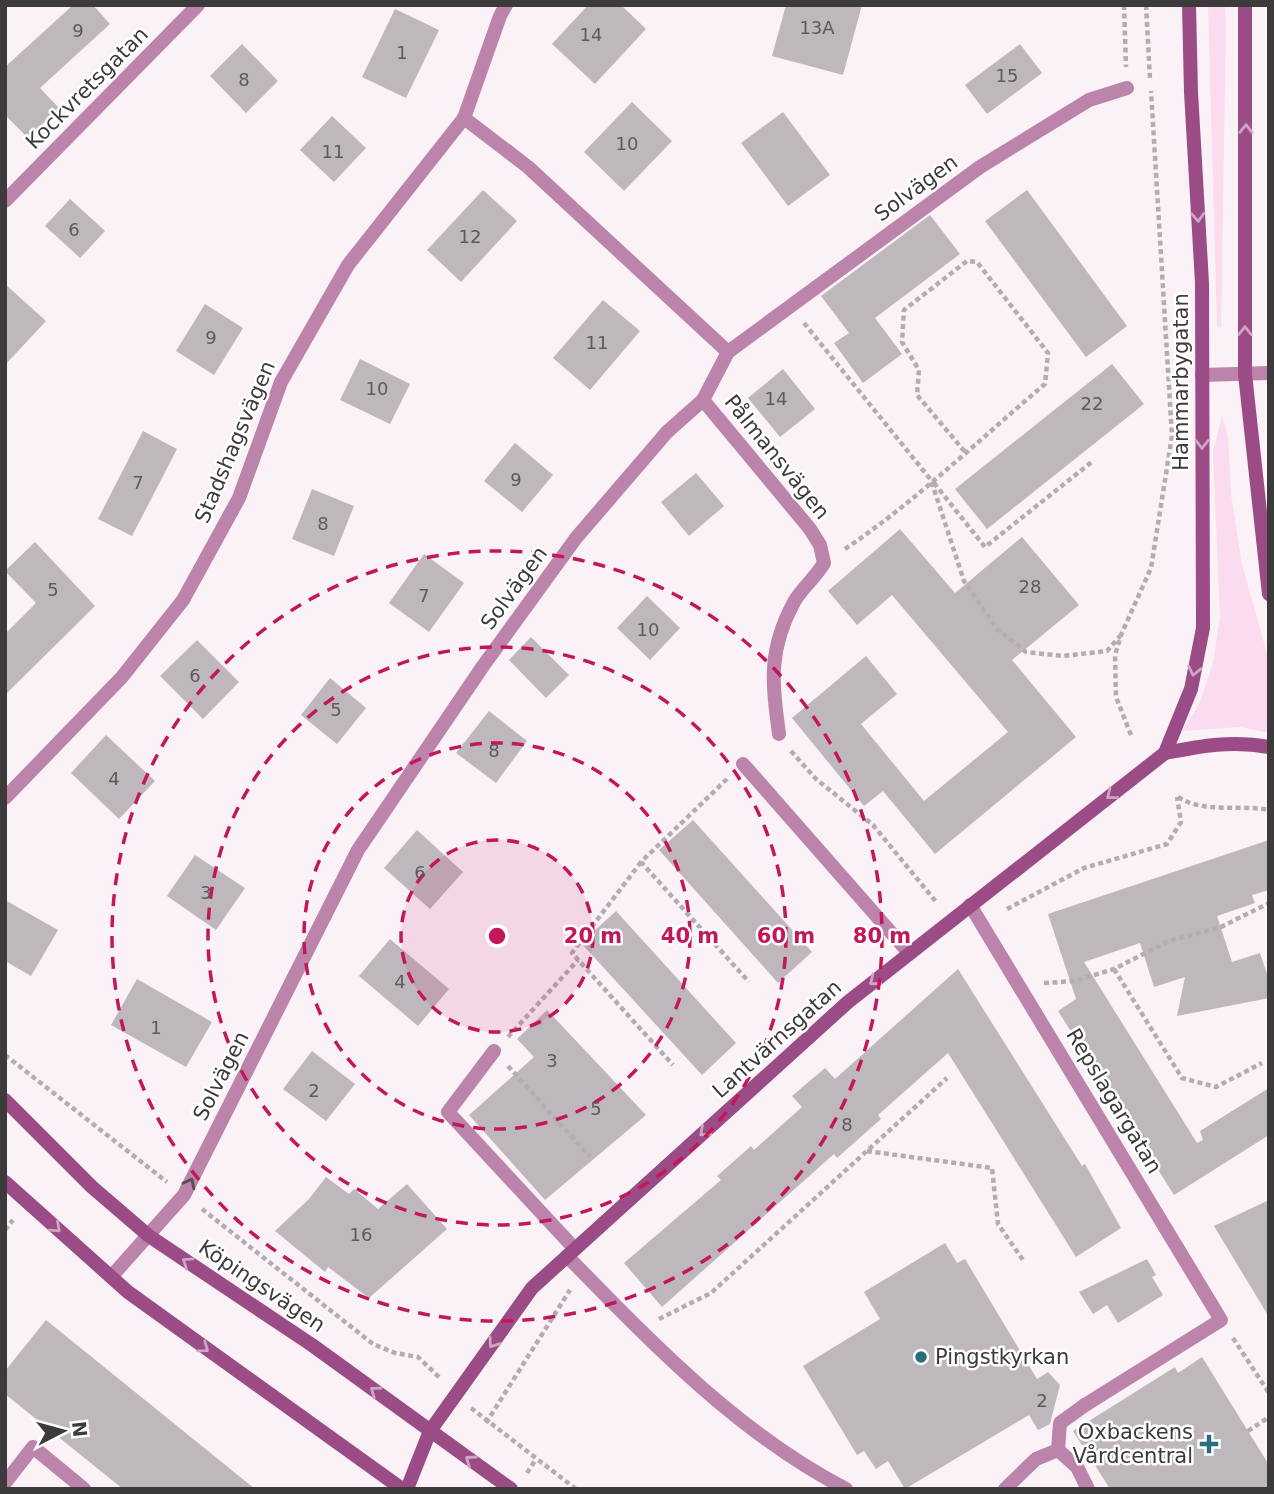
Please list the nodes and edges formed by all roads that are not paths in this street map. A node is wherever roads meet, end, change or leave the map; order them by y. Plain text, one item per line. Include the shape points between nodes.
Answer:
1 (198, 5) edge
2 (506, 5) edge
3 (1189, 5) edge
4 (1245, 5) edge
5 (1127, 88) road end
6 (464, 118) junction
7 (5, 201) edge
8 (728, 352) junction
9 (1269, 373) edge
10 (1245, 374) junction
11 (1202, 375) junction
12 (703, 400) junction
13 (1269, 594) edge
14 (779, 734) road end
15 (1269, 747) edge
16 (1165, 753) junction
17 (743, 764) road end
18 (5, 798) edge
19 (970, 905) junction
20 (909, 953) junction
21 (494, 1052) road end
22 (5, 1101) edge
23 (5, 1182) edge
24 (149, 1236) junction
25 (571, 1253) junction
26 (111, 1277) junction
27 (430, 1431) junction
28 (1058, 1450) junction
29 (5, 1483) edge
30 (84, 1489) edge
31 (404, 1489) edge
32 (511, 1489) edge
33 (846, 1489) edge
34 (1005, 1489) edge
35 (1088, 1489) edge

1 - 7 street, Kockvretsgatan
2 - 6 street, Stadshagsvägen
3 -> 11 main road, Hammarbygatan
10 -> 4 main road
5 - 8 street, Solvägen via 1089,100 980,167
6 - 8 street via 528,167
6 - 18 street, Stadshagsvägen via 348,265 281,382 239,498 183,600 122,677
8 - 12 street, Solvägen
9 - 10 street
10 - 11 street
10 - 13 main road
11 -> 16 main road, Hammarbygatan via 1203,628 1191,689
12 - 14 street, Pålmansvägen via 820,545 824,563 795,600 777,645 771,679
24 -> 12 street, Solvägen via 184,1195 358,850 576,538 667,432
15 - 16 main road, Lantvärnsgatan via 1222,743
16 -> 19 main road, Lantvärnsgatan
17 - 20 street
19 - 20 main road, Lantvärnsgatan
19 - 28 street, Repslagargatan via 1222,1320 1060,1423
20 -> 25 main road, Lantvärnsgatan via 848,1002
21 - 25 street via 448,1112
22 - 24 main road, Köpingsvägen
23 -> 26 main road
24 - 26 street, Solvägen
27 -> 24 main road, Köpingsvägen
25 -> 27 main road, Lantvärnsgatan via 532,1287
25 - 33 street via 586,1275 734,1417 813,1472
26 -> 31 main road
27 - 31 main road, Lantvärnsgatan
32 -> 27 main road, Köpingsvägen
28 - 34 street via 1036,1459
28 - 35 street via 1077,1467
29 - 30 street via 33,1447

